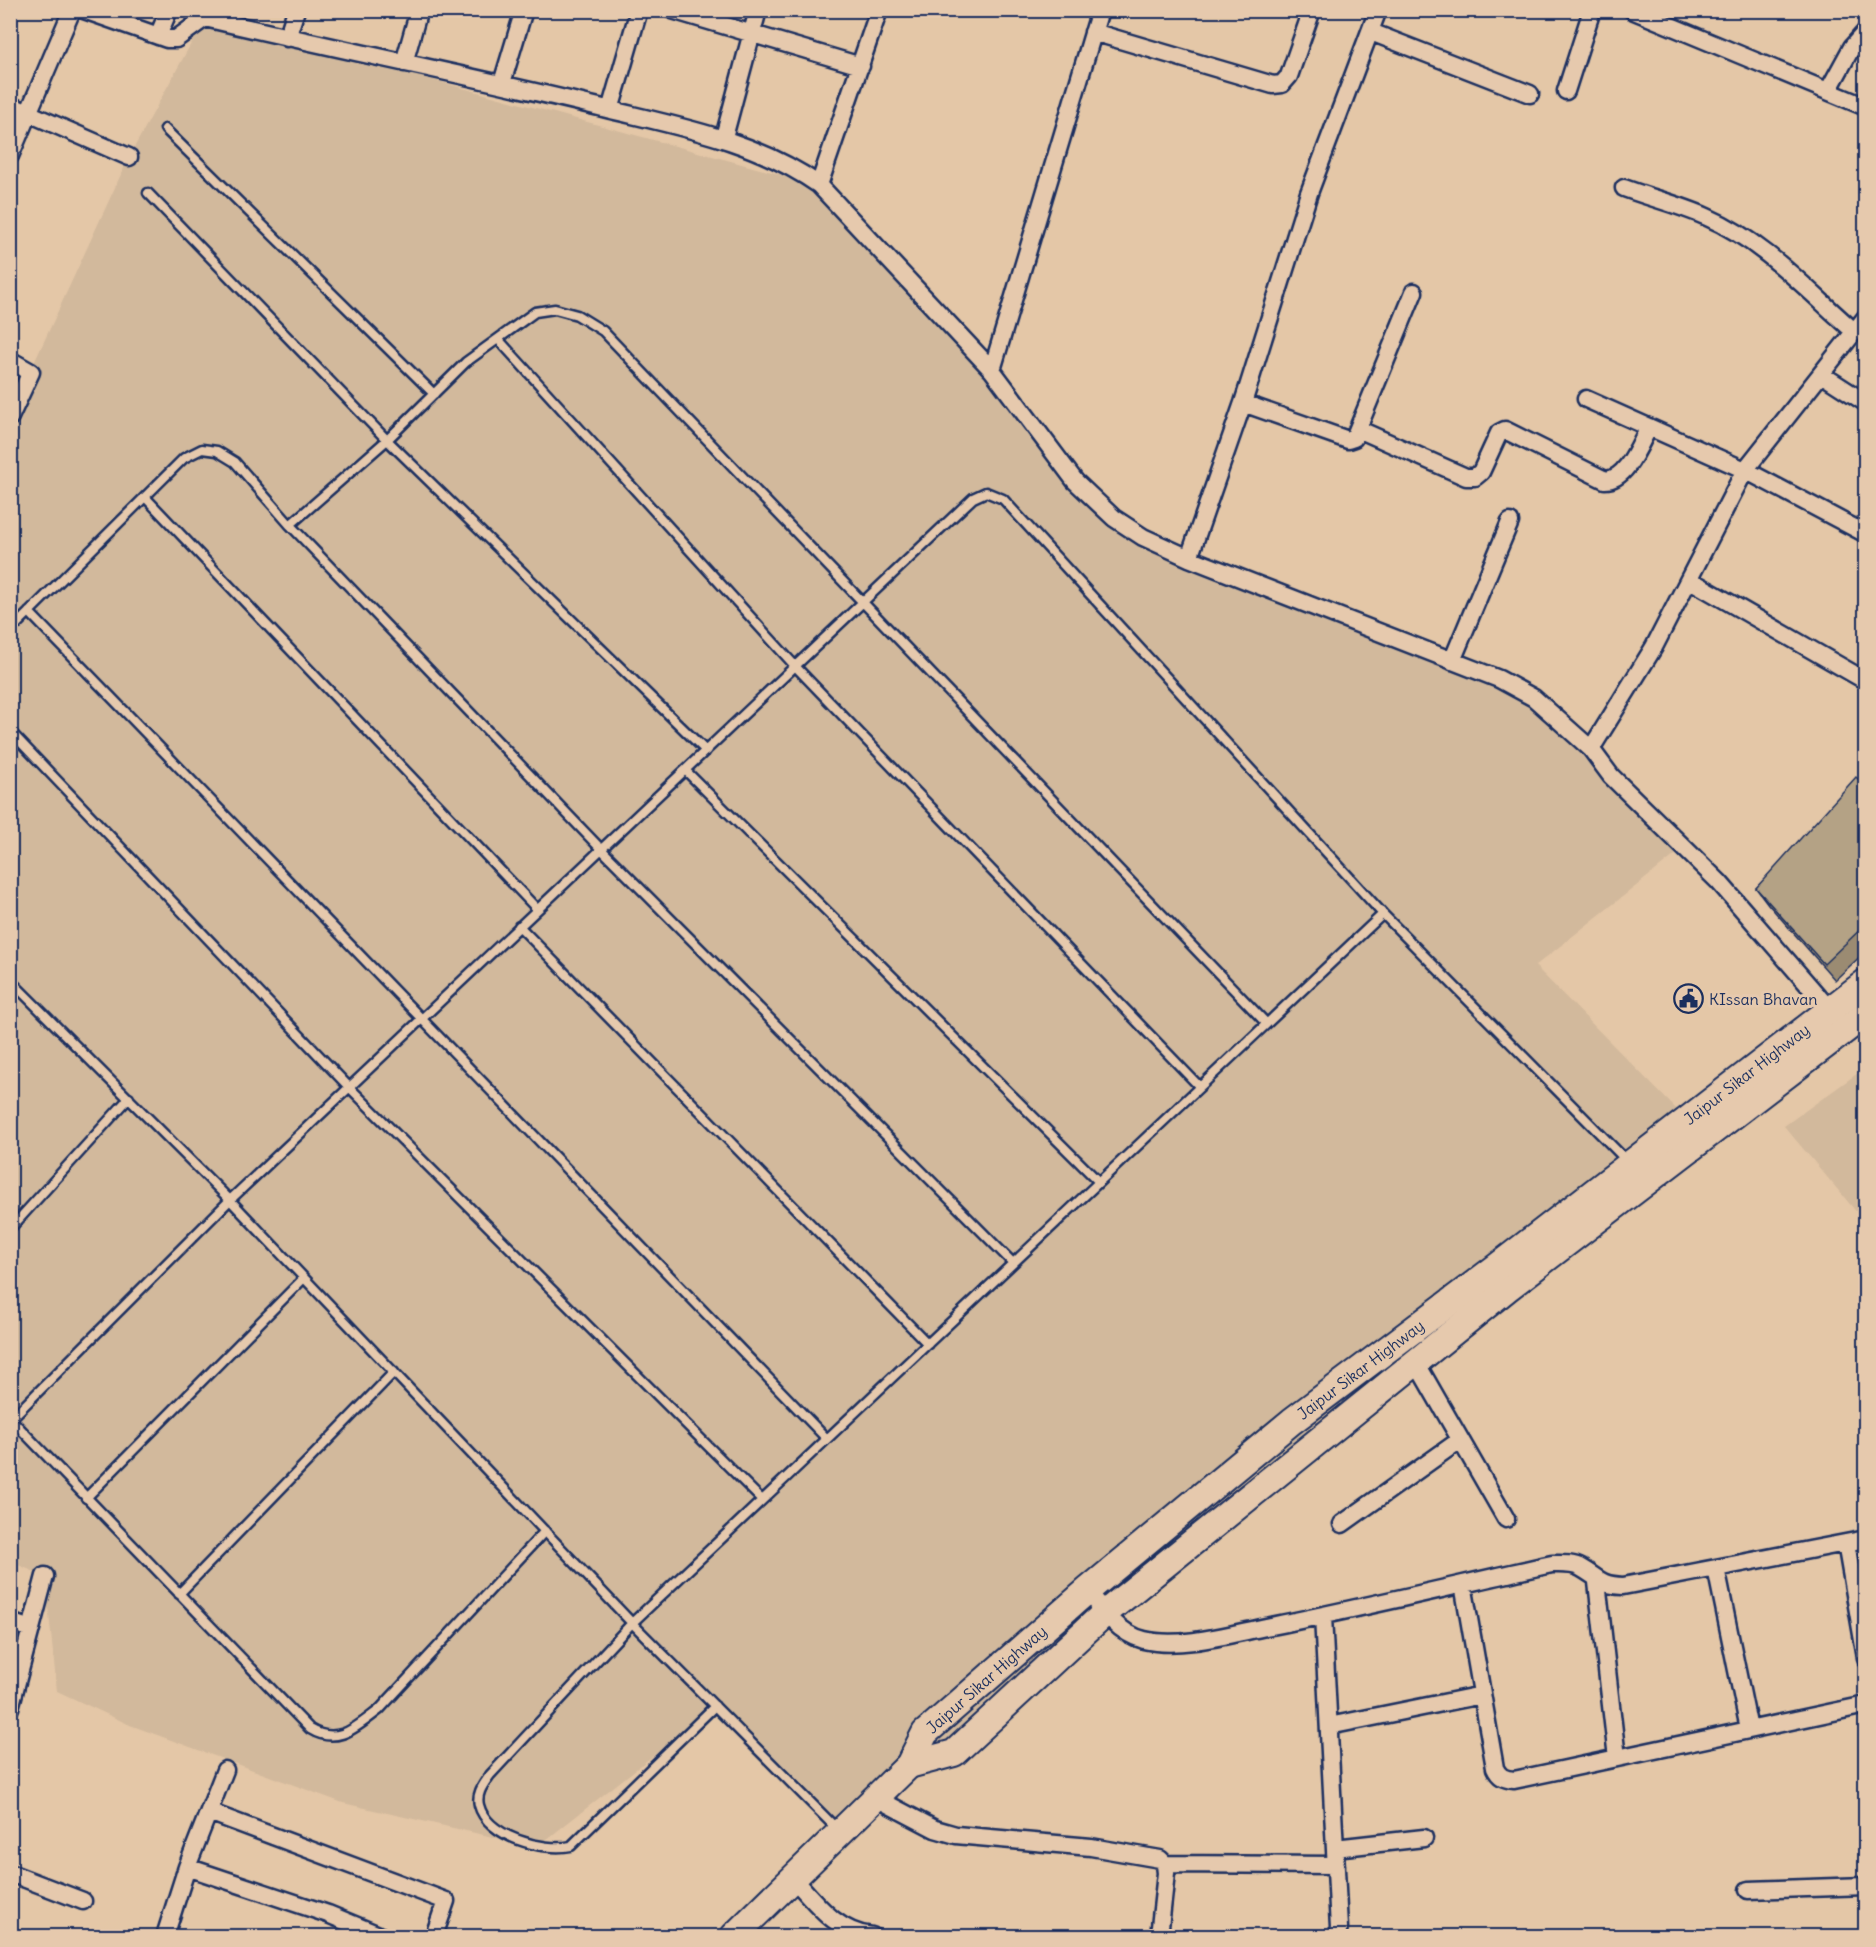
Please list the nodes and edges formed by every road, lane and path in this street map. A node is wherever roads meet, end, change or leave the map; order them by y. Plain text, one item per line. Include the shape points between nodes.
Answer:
1 (72, 10) edge
2 (84, 10) edge
3 (169, 10) edge
4 (296, 10) edge
5 (418, 10) edge
6 (524, 10) edge
7 (639, 10) edge
8 (672, 10) edge
9 (758, 10) edge
10 (879, 10) edge
11 (1100, 10) edge
12 (1312, 10) edge
13 (1378, 10) edge
14 (1632, 10) edge
15 (1587, 12) edge
16 (1093, 32) junction
17 (1371, 32) junction
18 (1866, 32) edge
19 (752, 34) junction
20 (158, 36) junction
21 (287, 38) junction
22 (404, 63) junction
23 (861, 66) junction
24 (502, 83) junction
25 (1566, 91) dead end
26 (1828, 91) junction
27 (1530, 94) dead end
28 (10, 105) edge
29 (1866, 107) edge
30 (610, 110) junction
31 (30, 114) junction
32 (165, 129) dead end
33 (724, 138) junction
34 (10, 156) edge
35 (129, 157) dead end
36 (819, 185) junction
37 (1624, 188) dead end
38 (148, 193) dead end
39 (1414, 292) dead end
40 (1866, 317) edge
41 (1854, 332) junction
42 (498, 339) junction
43 (10, 360) edge
44 (992, 370) junction
45 (1821, 374) junction
46 (434, 394) junction
47 (1586, 399) dead end
48 (1243, 403) junction
49 (1866, 403) edge
50 (10, 417) edge
51 (1649, 427) junction
52 (1358, 429) junction
53 (387, 440) junction
54 (1745, 470) junction
55 (145, 497) junction
56 (1510, 522) dead end
57 (290, 525) junction
58 (1866, 534) edge
59 (1189, 558) junction
60 (1690, 580) junction
61 (864, 602) junction
62 (29, 612) junction
63 (10, 631) edge
64 (1452, 662) junction
65 (796, 667) junction
66 (1866, 681) edge
67 (10, 731) edge
68 (1591, 749) junction
69 (706, 751) junction
70 (685, 770) junction
71 (601, 849) junction
72 (537, 909) junction
73 (1383, 914) junction
74 (519, 926) junction
75 (10, 980) edge
76 (1866, 982) edge
77 (1830, 1009) junction
78 (422, 1018) junction
79 (1856, 1022) edge
80 (1266, 1023) junction
81 (1199, 1086) junction
82 (349, 1088) junction
83 (129, 1098) junction
84 (1637, 1174) junction
85 (1099, 1182) junction
86 (230, 1200) junction
87 (10, 1229) edge
88 (1013, 1263) junction
89 (304, 1278) junction
90 (928, 1344) junction
91 (1416, 1364) junction
92 (394, 1372) junction
93 (11, 1419) edge
94 (827, 1439) junction
95 (1460, 1440) junction
96 (86, 1498) junction
97 (762, 1500) junction
98 (1506, 1519) dead end
99 (1342, 1524) dead end
100 (545, 1531) junction
101 (1866, 1539) edge
102 (1846, 1543) junction
103 (1716, 1568) junction
104 (45, 1576) dead end
105 (1597, 1582) junction
106 (1463, 1584) junction
107 (1088, 1590) junction
108 (179, 1594) junction
109 (1105, 1613) junction
110 (1323, 1616) junction
111 (10, 1622) edge
112 (632, 1623) junction
113 (31, 1629) junction
114 (1866, 1658) edge
115 (1482, 1695) junction
116 (1866, 1705) edge
117 (715, 1706) junction
118 (10, 1708) edge
119 (1329, 1726) junction
120 (1749, 1729) junction
121 (1617, 1758) junction
122 (909, 1766) junction
123 (225, 1770) dead end
124 (876, 1797) junction
125 (209, 1812) junction
126 (840, 1832) junction
127 (1424, 1838) dead end
128 (1335, 1848) junction
129 (1165, 1864) junction
130 (1336, 1865) junction
131 (188, 1867) junction
132 (10, 1873) edge
133 (793, 1878) junction
134 (1866, 1886) edge
135 (1748, 1890) dead end
136 (83, 1901) dead end
137 (1339, 1928) dead end
138 (165, 1936) edge
139 (381, 1936) edge
140 (434, 1936) edge
141 (734, 1936) edge
142 (872, 1936) edge
143 (1159, 1936) edge

1 - 31 street
2 - 20 street
3 - 20 street
4 - 21 street
5 - 22 street
6 - 24 street
7 - 30 street
8 - 19 street
9 - 19 street
10 - 23 street
11 - 16 street
12 - 16 street via 1289,76 1282,84 1273,85
13 - 17 street
14 - 26 street
15 - 25 street
16 - 44 street
17 - 27 street
17 - 48 street via 1309,193
18 - 26 street via 1852,47
19 - 23 street
19 - 33 street
20 - 21 street via 176,39 205,18
21 - 22 street
22 - 24 street
23 - 36 street
24 - 30 street
26 - 29 street
28 - 31 street
30 - 33 street
31 - 34 street
31 - 35 street
32 - 46 lane
33 - 36 street via 794,167
36 - 44 street
37 - 41 street via 1728,228 1755,245
38 - 53 lane
39 - 52 street
40 - 41 street
41 - 45 street
42 - 46 lane via 465,363
42 - 61 lane via 535,312 555,309 577,315 603,332
42 - 65 lane
43 - 50 street via 31,372
44 - 59 street via 1075,481 1114,518 1143,537
45 - 49 street
45 - 54 street
46 - 53 lane
47 - 51 street
48 - 52 street via 1348,440 1354,438
48 - 59 street
51 - 52 street via 1621,474 1612,480 1505,430 1499,433 1481,472 1466,477
51 - 54 street
53 - 57 lane
53 - 69 lane
54 - 58 street
54 - 60 street
55 - 57 lane via 184,458 202,450 217,451 236,462
55 - 62 lane
55 - 72 lane
56 - 64 street
57 - 71 lane
59 - 64 street
60 - 66 street
60 - 68 street
61 - 65 lane
61 - 73 lane via 973,498 986,492 1003,499
61 - 80 lane
62 - 63 lane
62 - 78 lane
64 - 68 street via 1499,679 1534,698
65 - 69 lane
65 - 81 lane
67 - 82 lane
68 - 77 street via 1611,776 1719,882
69 - 70 lane
70 - 71 lane
70 - 85 lane
71 - 72 lane
71 - 88 lane
72 - 74 lane
73 - 80 lane
73 - 84 lane
74 - 78 lane
74 - 90 lane
75 - 83 lane
76 - 77 main road, Jaipur Sikar Highway
77 - 79 street
77 - 84 main road, Jaipur Sikar Highway
78 - 82 lane
78 - 94 lane
79 - 84 main road, Jaipur Sikar Highway
80 - 81 lane
81 - 85 lane
82 - 86 lane
82 - 97 lane
83 - 86 lane
83 - 87 lane
84 - 91 main road, Jaipur Sikar Highway
84 - 107 main road, Jaipur Sikar Highway via 1292,1421
85 - 88 lane
86 - 89 lane
86 - 93 lane
88 - 90 lane
89 - 92 lane
89 - 96 lane
90 - 94 lane
91 - 95 street
91 - 109 main road, Jaipur Sikar Highway
92 - 100 lane
92 - 108 lane
93 - 96 lane
94 - 97 lane
95 - 98 street
95 - 99 street
96 - 108 lane
97 - 112 lane
100 - 108 lane via 379,1710 335,1737 322,1736 310,1729
100 - 112 lane
101 - 102 street
102 - 103 street
102 - 114 street
103 - 105 street via 1623,1586
103 - 120 street
104 - 113 street
105 - 106 street via 1580,1567 1552,1564
105 - 121 street
106 - 110 street
106 - 115 street
107 - 109 street
107 - 122 main road, Jaipur Sikar Highway via 925,1733
109 - 110 street via 1130,1635 1170,1642
109 - 122 main road, Jaipur Sikar Highway via 954,1753
110 - 119 street
111 - 113 street
112 - 117 lane
112 - 117 lane via 490,1775 480,1790 479,1805 490,1821 537,1847 557,1849 571,1845
113 - 118 street
115 - 119 street
115 - 121 street via 1495,1768 1505,1779
116 - 120 street
117 - 126 lane
119 - 128 street
120 - 121 street
122 - 124 main road
123 - 125 street
124 - 126 main road
124 - 129 street via 935,1829 956,1835 1111,1850 1153,1856
125 - 131 street
125 - 140 street via 446,1901
126 - 133 main road
127 - 128 street
128 - 130 street
129 - 130 street
129 - 143 street
130 - 137 street
131 - 138 street
131 - 139 street
132 - 136 street
133 - 141 main road
133 - 142 street via 831,1918 846,1929
134 - 135 street

